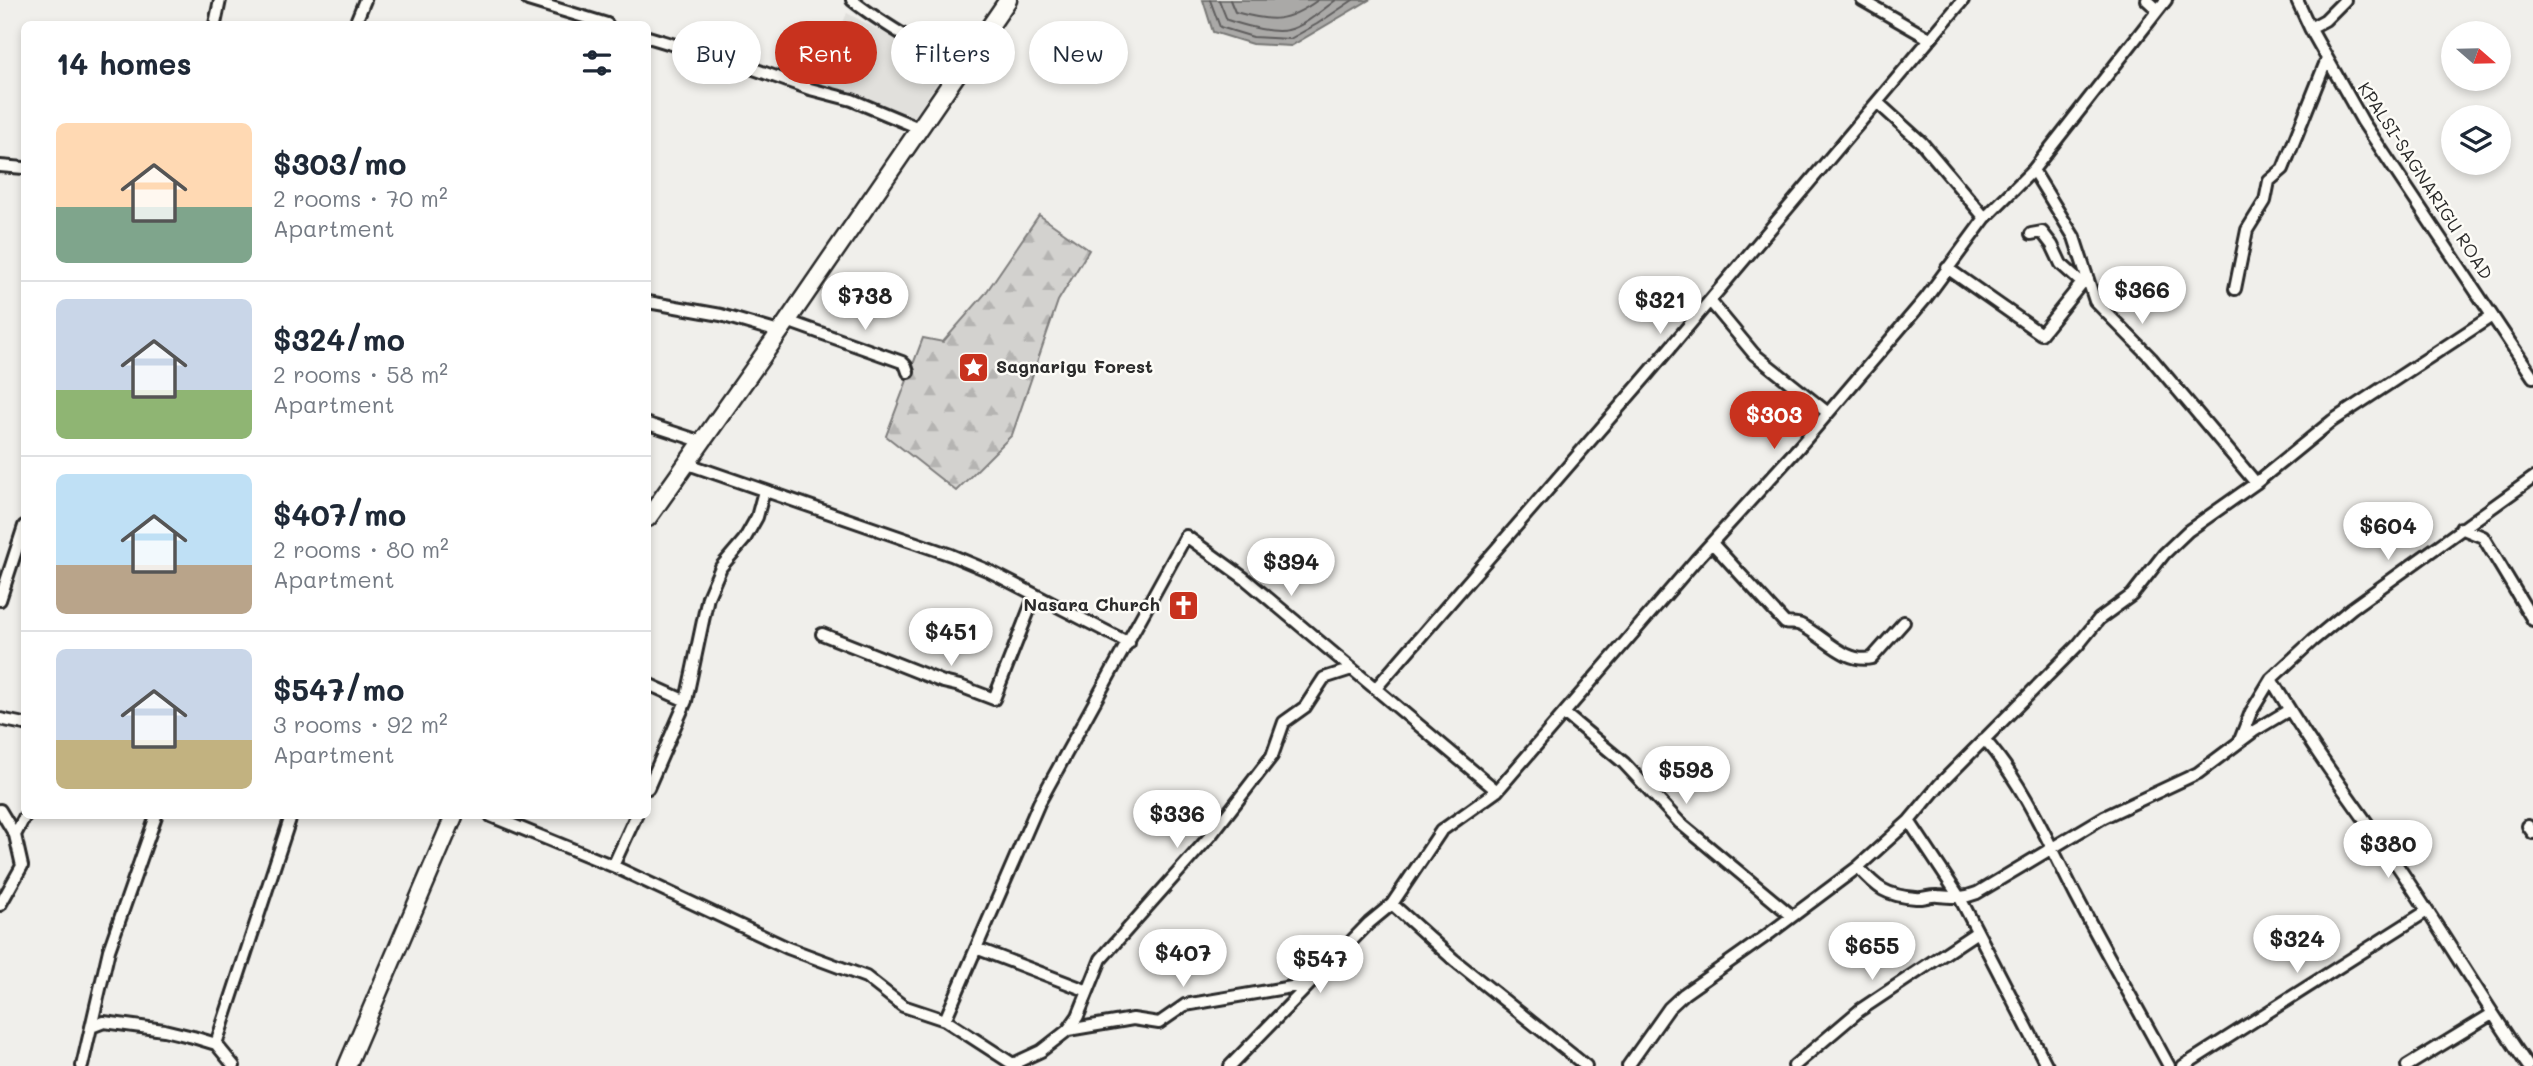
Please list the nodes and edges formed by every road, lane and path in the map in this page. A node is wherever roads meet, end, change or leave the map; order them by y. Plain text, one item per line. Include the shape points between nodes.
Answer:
1 (220, 0) edge
2 (365, 0) edge
3 (528, 0) edge
4 (852, 0) edge
5 (1008, 0) edge
6 (1862, 0) edge
7 (1963, 0) edge
8 (2147, 0) edge
9 (2166, 0) edge
10 (2297, 0) edge
11 (2345, 0) edge
12 (2158, 10) junction
13 (216, 21) edge
14 (356, 21) edge
15 (597, 21) edge
16 (993, 21) edge
17 (891, 28) edge
18 (2309, 28) junction
19 (651, 38) edge
20 (1930, 39) junction
21 (2326, 59) junction
22 (949, 84) edge
23 (1877, 102) junction
24 (919, 128) junction
25 (0, 166) edge
26 (21, 168) edge
27 (2033, 170) junction
28 (1985, 218) junction
29 (2031, 234) dead end
30 (1947, 268) junction
31 (2235, 289) dead end
32 (1710, 301) junction
33 (651, 303) edge
34 (2492, 316) junction
35 (783, 327) junction
36 (908, 372) dead end
37 (2533, 377) edge
38 (1828, 413) junction
39 (651, 425) edge
40 (703, 442) junction
41 (688, 464) junction
42 (2533, 478) edge
43 (2256, 483) junction
44 (764, 491) junction
45 (651, 514) edge
46 (2483, 515) junction
47 (2461, 528) junction
48 (21, 535) edge
49 (2483, 537) junction
50 (1712, 543) junction
51 (1035, 595) junction
52 (0, 600) edge
53 (2533, 620) edge
54 (1903, 622) dead end
55 (822, 634) dead end
56 (1129, 643) junction
57 (1352, 669) junction
58 (2271, 679) junction
59 (651, 685) edge
60 (1376, 688) junction
61 (686, 701) junction
62 (2289, 710) junction
63 (1565, 714) junction
64 (0, 719) edge
65 (21, 723) edge
66 (1984, 739) junction
67 (2238, 743) junction
68 (651, 781) edge
69 (1497, 791) junction
70 (0, 810) edge
71 (23, 819) edge
72 (155, 819) edge
73 (290, 819) edge
74 (453, 819) edge
75 (498, 819) edge
76 (635, 819) edge
77 (1909, 821) junction
78 (15, 835) junction
79 (2052, 849) junction
80 (613, 866) junction
81 (1858, 867) junction
82 (1960, 898) junction
83 (1392, 904) junction
84 (0, 905) edge
85 (2427, 911) junction
86 (1792, 916) junction
87 (1977, 932) junction
88 (976, 948) junction
89 (1309, 984) junction
90 (1088, 991) junction
91 (2492, 1014) junction
92 (945, 1020) junction
93 (91, 1027) junction
94 (1068, 1030) junction
95 (216, 1044) junction
96 (1015, 1065) edge
97 (82, 1066) edge
98 (234, 1066) edge
99 (347, 1066) edge
100 (1230, 1066) edge
101 (1586, 1066) edge
102 (1628, 1066) edge
103 (1794, 1066) edge
104 (2047, 1066) edge
105 (2169, 1066) edge
106 (2183, 1066) edge
107 (2407, 1066) edge
108 (2528, 1066) edge

1 - 13 street
2 - 14 street
3 - 15 street
4 - 17 street
5 - 16 street
6 - 20 street
7 - 20 street
8 - 12 street
9 - 12 street
10 - 18 street, KPALSI-SAGNARIGU ROAD
11 - 18 street via 2325,20
12 - 27 street
18 - 21 street, KPALSI-SAGNARIGU ROAD
19 - 24 street via 852,100
20 - 23 street
21 - 31 street via 2283,169 2269,181 2265,201 2247,230
21 - 34 street, KPALSI-SAGNARIGU ROAD
22 - 24 street
23 - 28 street via 1922,143
23 - 32 street
24 - 35 street
25 - 26 street
27 - 28 street
27 - 43 street via 2074,237 2095,301 2151,358
28 - 30 street
29 - 30 street via 2042,232 2061,264 2082,283 2041,334
30 - 38 street
32 - 38 street via 1754,354
32 - 60 street
33 - 35 street
34 - 37 street, KPALSI-SAGNARIGU ROAD
34 - 43 street via 2332,421
35 - 36 street via 902,362
35 - 40 street
38 - 50 street
39 - 40 street
40 - 41 street
41 - 44 street
41 - 45 street
42 - 46 street
43 - 66 street via 2188,531 2132,596 2099,619
44 - 51 street via 951,555
44 - 61 street via 758,517 721,567 708,597
46 - 47 street
46 - 49 street
47 - 49 street
47 - 58 street via 2333,624
48 - 52 street
49 - 53 street
50 - 54 street via 1785,623 1800,625 1851,656 1872,658
50 - 63 street
51 - 55 street via 994,699
51 - 56 street
56 - 57 street via 1186,536
56 - 88 street via 1039,803
57 - 60 street
57 - 90 street via 1324,678 1306,707 1284,722 1272,756 1211,835 1101,959
58 - 62 street
58 - 67 street
59 - 61 street
60 - 69 street
61 - 68 street
62 - 67 street
62 - 85 street
63 - 69 street
63 - 86 street via 1624,763 1680,823
64 - 65 street
66 - 77 street
66 - 79 street via 2008,768
67 - 79 street via 2198,773 2116,811
69 - 83 street via 1441,831
70 - 78 street
71 - 78 street
72 - 93 street via 109,950
73 - 95 street
74 - 99 street
75 - 80 street
76 - 80 street
77 - 81 street
77 - 82 street
78 - 84 street via 22,866
79 - 82 street via 1977,894
79 - 105 street
80 - 92 street via 788,948 866,977 903,1006
81 - 82 street via 1880,890 1918,899 1936,895
81 - 86 street
82 - 87 street
83 - 89 street
83 - 101 street
85 - 91 street
85 - 106 street
86 - 102 street via 1684,994
87 - 103 street via 1860,1010
87 - 104 street
88 - 90 street
88 - 92 street
89 - 94 street via 1185,1005 1159,1023 1133,1019
89 - 100 street
90 - 94 street
91 - 107 street
91 - 108 street
92 - 96 street
93 - 95 street via 104,1022 146,1027
93 - 97 street
94 - 96 street
95 - 98 street

